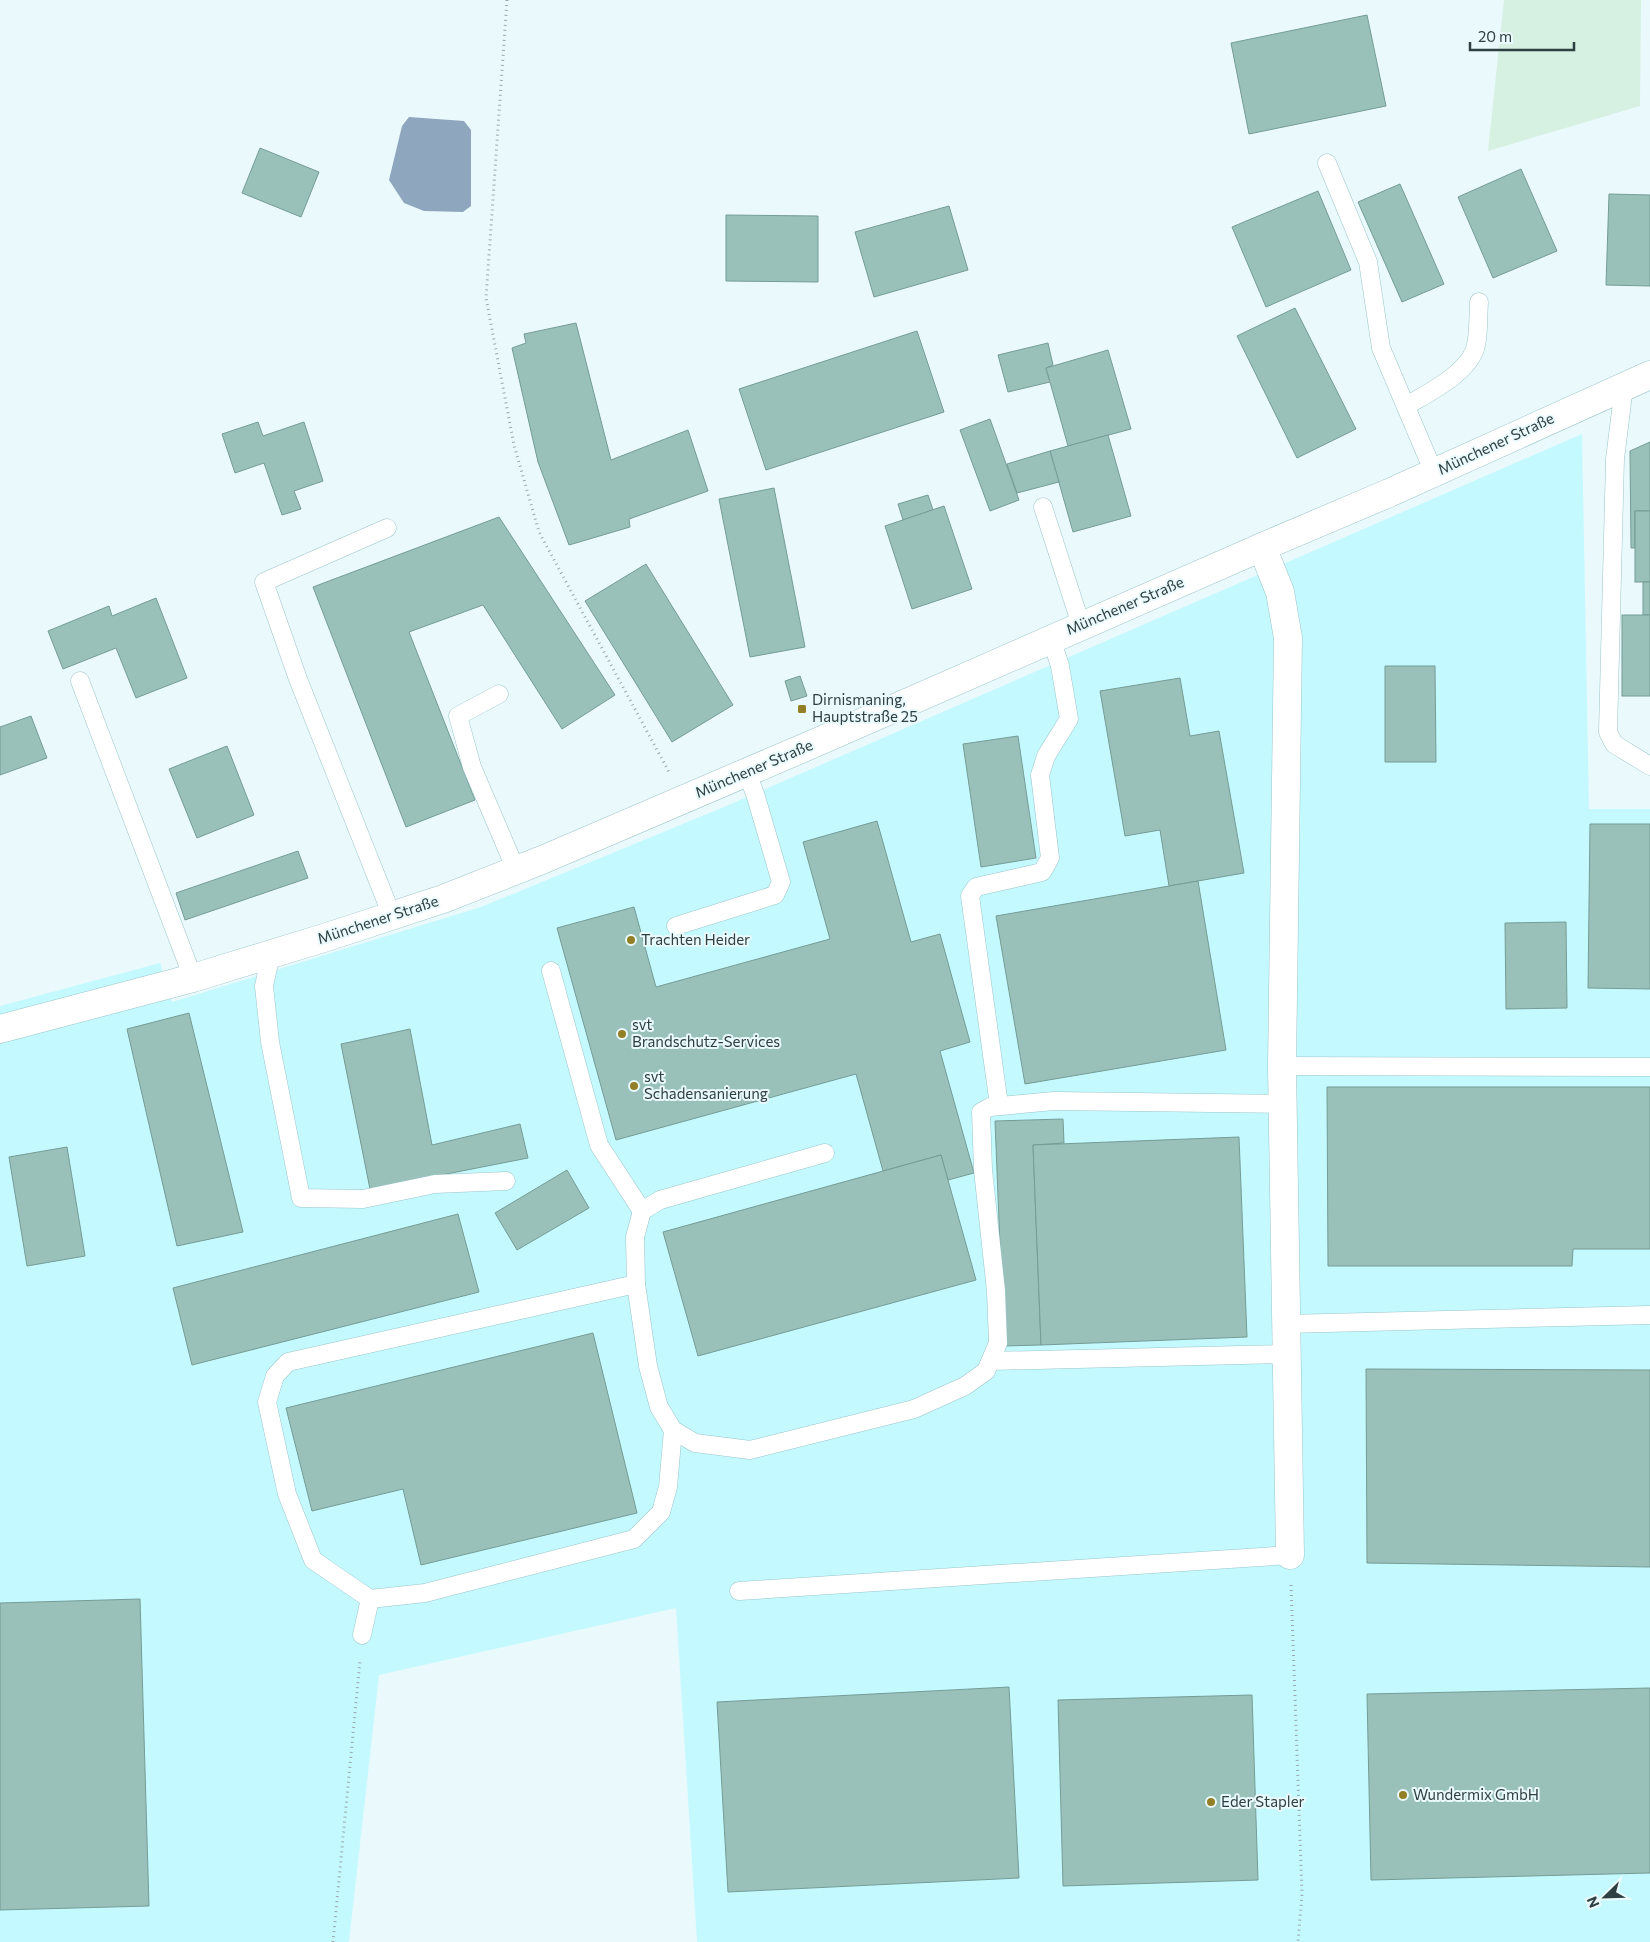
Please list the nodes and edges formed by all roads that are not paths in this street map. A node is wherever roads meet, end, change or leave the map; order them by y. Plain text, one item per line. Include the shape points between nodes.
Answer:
1 (1327, 163) dead end
2 (1479, 302) dead end
3 (1650, 375) edge
4 (1624, 386) junction
5 (1406, 406) junction
6 (1434, 473) junction
7 (1043, 507) dead end
8 (387, 528) dead end
9 (1262, 546) junction
10 (1081, 625) junction
11 (1051, 638) junction
12 (80, 681) dead end
13 (499, 694) dead end
14 (1650, 766) edge
15 (746, 772) junction
16 (516, 870) junction
17 (392, 916) junction
18 (676, 926) dead end
19 (271, 954) junction
20 (552, 971) dead end
21 (193, 978) junction
22 (0, 1029) edge
23 (1282, 1066) junction
24 (1650, 1067) edge
25 (1282, 1104) junction
26 (999, 1106) junction
27 (825, 1153) dead end
28 (506, 1181) dead end
29 (642, 1211) junction
30 (636, 1284) junction
31 (1650, 1315) edge
32 (1286, 1324) junction
33 (1286, 1354) junction
34 (991, 1360) junction
35 (673, 1430) junction
36 (1290, 1555) joint
37 (739, 1591) dead end
38 (370, 1599) junction
39 (362, 1635) road end

1 - 5 lane via 1368,262 1381,348
2 - 5 lane via 1476,347 1465,366 1443,384
3 - 4 main road, Münchener Straße
4 - 6 main road, Münchener Straße
4 - 14 lane via 1615,459 1608,732 1614,744
5 - 6 lane
6 - 9 main road, Münchener Straße
7 - 10 lane
8 - 17 lane via 264,582 298,679
9 - 10 main road, Münchener Straße
9 - 23 main road via 1280,592 1288,638
10 - 11 main road, Münchener Straße
11 - 15 main road, Münchener Straße
11 - 26 lane via 1060,666 1069,720 1046,756 1040,774 1050,858 1042,872 976,887 970,896
12 - 21 lane
13 - 16 lane via 458,716 472,767
15 - 16 main road, Münchener Straße
15 - 18 lane via 781,882 774,895
16 - 17 main road, Münchener Straße
17 - 19 main road, Münchener Straße
19 - 21 main road, Münchener Straße
19 - 28 lane via 264,986 270,1042 301,1198 363,1200 435,1184
20 - 29 lane via 599,1146
21 - 22 main road, Münchener Straße
23 - 24 lane
23 - 25 main road
25 - 26 lane via 1054,1101
25 - 32 main road
26 - 34 lane via 981,1112 983,1170 996,1291 998,1343
27 - 29 lane via 660,1200
29 - 30 lane via 635,1237
30 - 35 lane via 648,1366 659,1407
30 - 38 lane via 288,1362 275,1376 267,1402 287,1494 313,1560
31 - 32 lane
32 - 33 main road
33 - 34 lane
33 - 36 main road
34 - 35 lane via 986,1371 964,1386 914,1409 750,1450 695,1443
35 - 38 lane via 668,1487 661,1512 634,1539 425,1593
36 - 37 lane
38 - 39 lane

